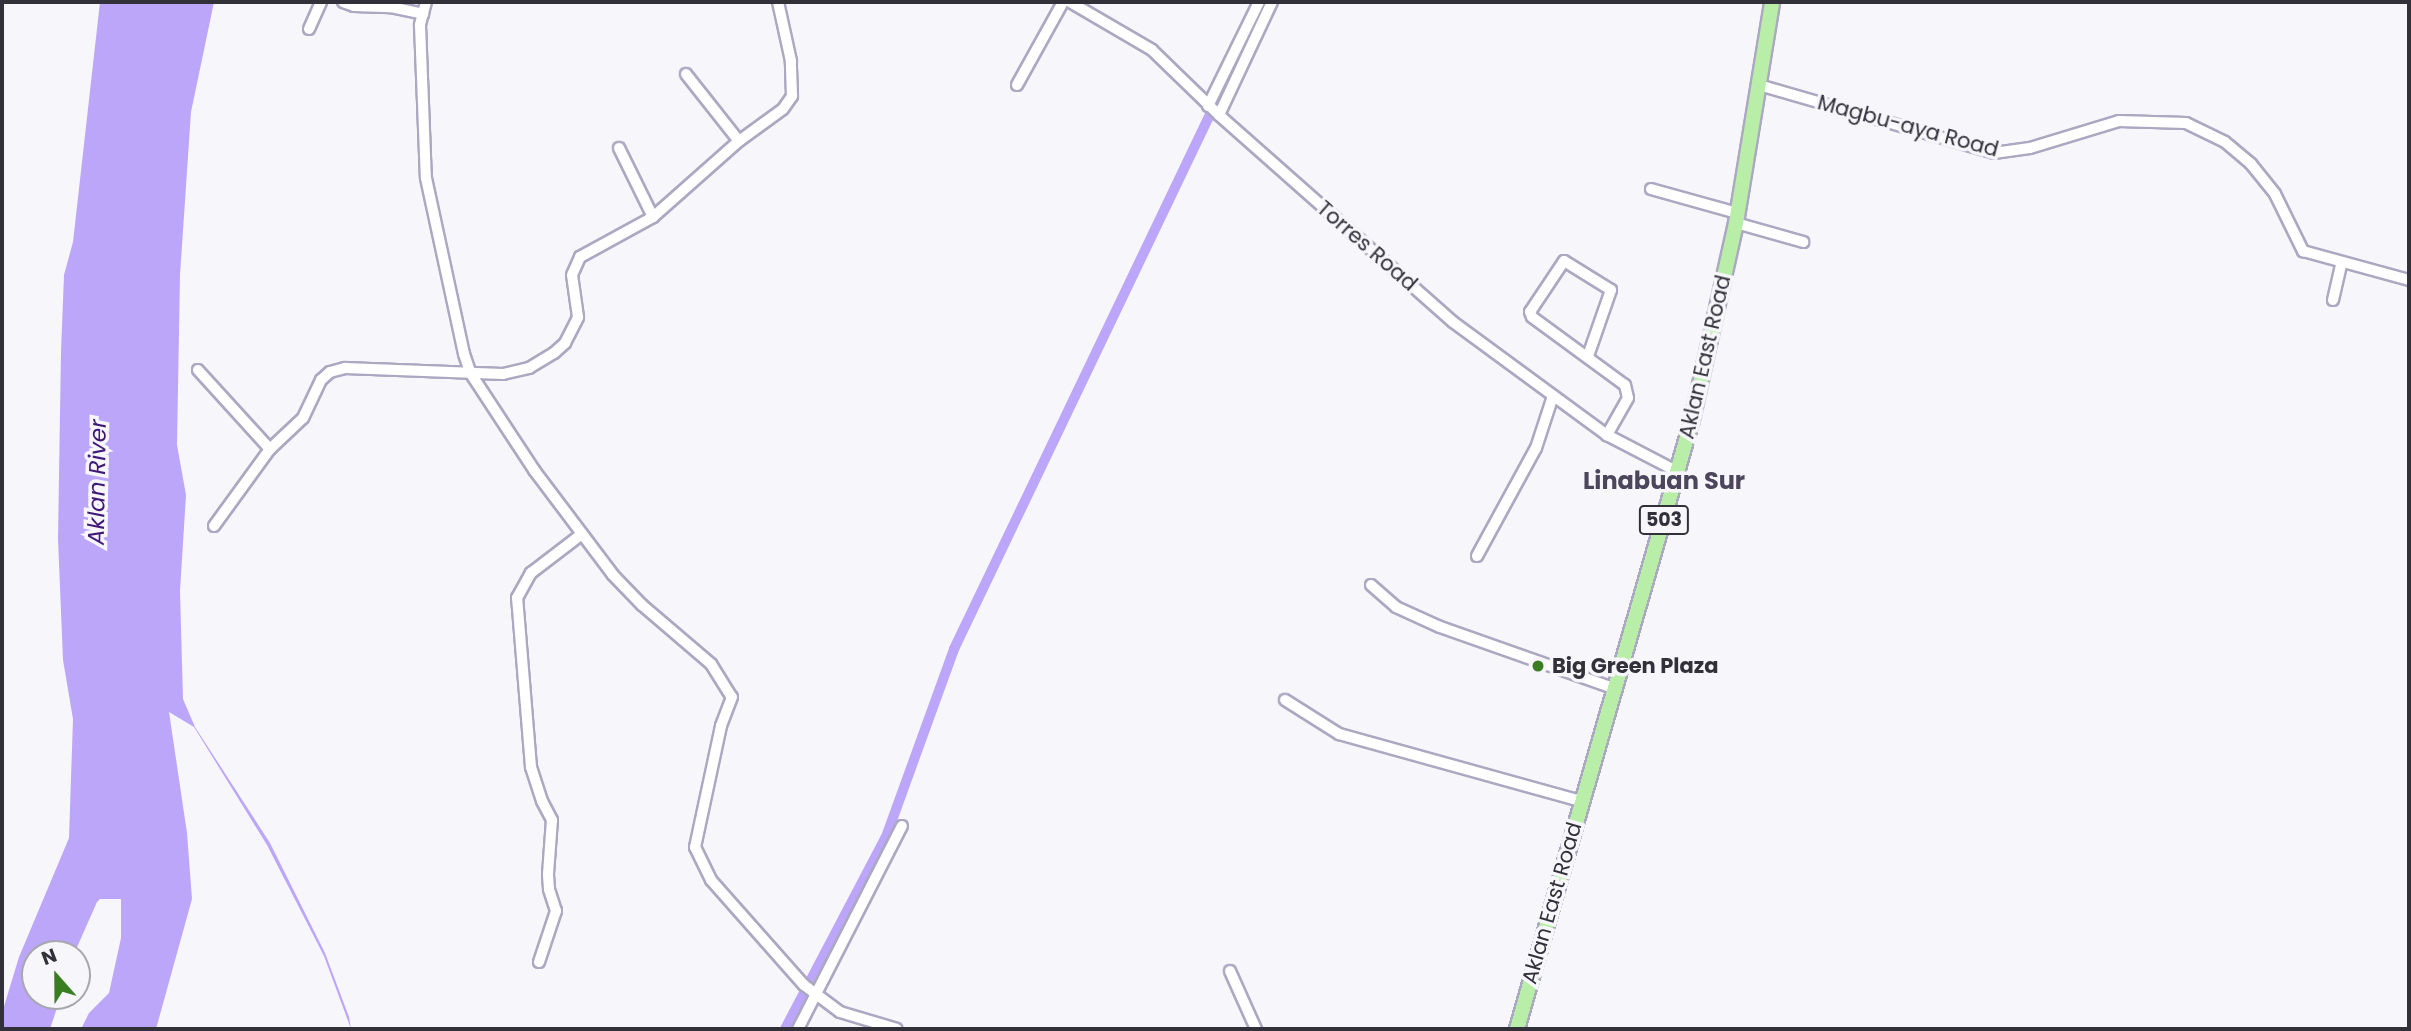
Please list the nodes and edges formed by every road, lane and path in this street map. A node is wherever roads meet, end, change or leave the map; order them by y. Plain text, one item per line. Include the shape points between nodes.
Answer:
1 (321, 2) edge
2 (343, 2) edge
3 (426, 2) edge
4 (778, 2) edge
5 (1063, 2) edge
6 (1070, 2) edge
7 (1259, 2) edge
8 (1272, 2) edge
9 (1772, 2) edge
10 (423, 13) junction
11 (309, 29) dead end
12 (686, 74) dead end
13 (1017, 85) dead end
14 (1759, 85) junction
15 (1213, 110) junction
16 (739, 141) junction
17 (619, 148) dead end
18 (1650, 190) dead end
19 (653, 217) junction
20 (1736, 218) junction
21 (1803, 242) dead end
22 (2342, 262) junction
23 (2409, 280) edge
24 (2333, 300) dead end
25 (1588, 356) junction
26 (198, 370) dead end
27 (471, 374) junction
28 (1553, 396) junction
29 (1607, 435) junction
30 (270, 449) junction
31 (1678, 472) junction
32 (214, 526) dead end
33 (582, 534) junction
34 (1477, 556) dead end
35 (1371, 585) dead end
36 (1613, 688) junction
37 (1285, 699) dead end
38 (1581, 802) junction
39 (902, 826) dead end
40 (539, 962) dead end
41 (1230, 971) dead end
42 (811, 991) junction
43 (798, 1029) edge
44 (897, 1029) edge
45 (1256, 1029) edge
46 (1517, 1029) edge

1 - 11 street
2 - 10 street
3 - 10 street
4 - 16 street via 791,61 792,96 783,109
5 - 13 street
6 - 15 street, Torres Road via 1152,50
7 - 15 street
8 - 15 street
9 - 14 main road, Aklan East Road / 503
10 - 27 street via 426,178
12 - 16 street
14 - 20 main road, Aklan East Road / 503
14 - 22 street, Magbu-aya Road via 1994,153 2030,148 2119,121 2186,123 2225,142 2251,164 2275,194 2303,251
15 - 28 street, Torres Road via 1453,322
16 - 19 street
17 - 19 street
18 - 20 street
19 - 27 street via 580,257 572,275 578,317 565,343 554,353 529,368
20 - 21 street
20 - 31 main road, Aklan East Road / 503
22 - 23 street, Magbu-aya Road
22 - 24 street
25 - 25 street via 1611,290 1564,261 1530,312
25 - 29 street via 1625,385 1628,393
26 - 30 street
27 - 30 street via 345,368 330,372 321,380 303,418
27 - 33 street
28 - 29 street, Torres Road
28 - 34 street via 1536,448
29 - 31 street, Torres Road
30 - 32 street
31 - 36 main road, Aklan East Road / 503
33 - 40 street via 531,573 517,598 531,767 552,820 548,874 556,911
33 - 42 street via 642,605 711,664 732,696 721,726 695,847 711,880
35 - 36 street via 1396,607 1440,626
36 - 38 main road, Aklan East Road / 503
37 - 38 street via 1339,734
38 - 46 main road, Aklan East Road / 503
39 - 42 street
41 - 45 street
42 - 43 street
42 - 44 street via 840,1012

